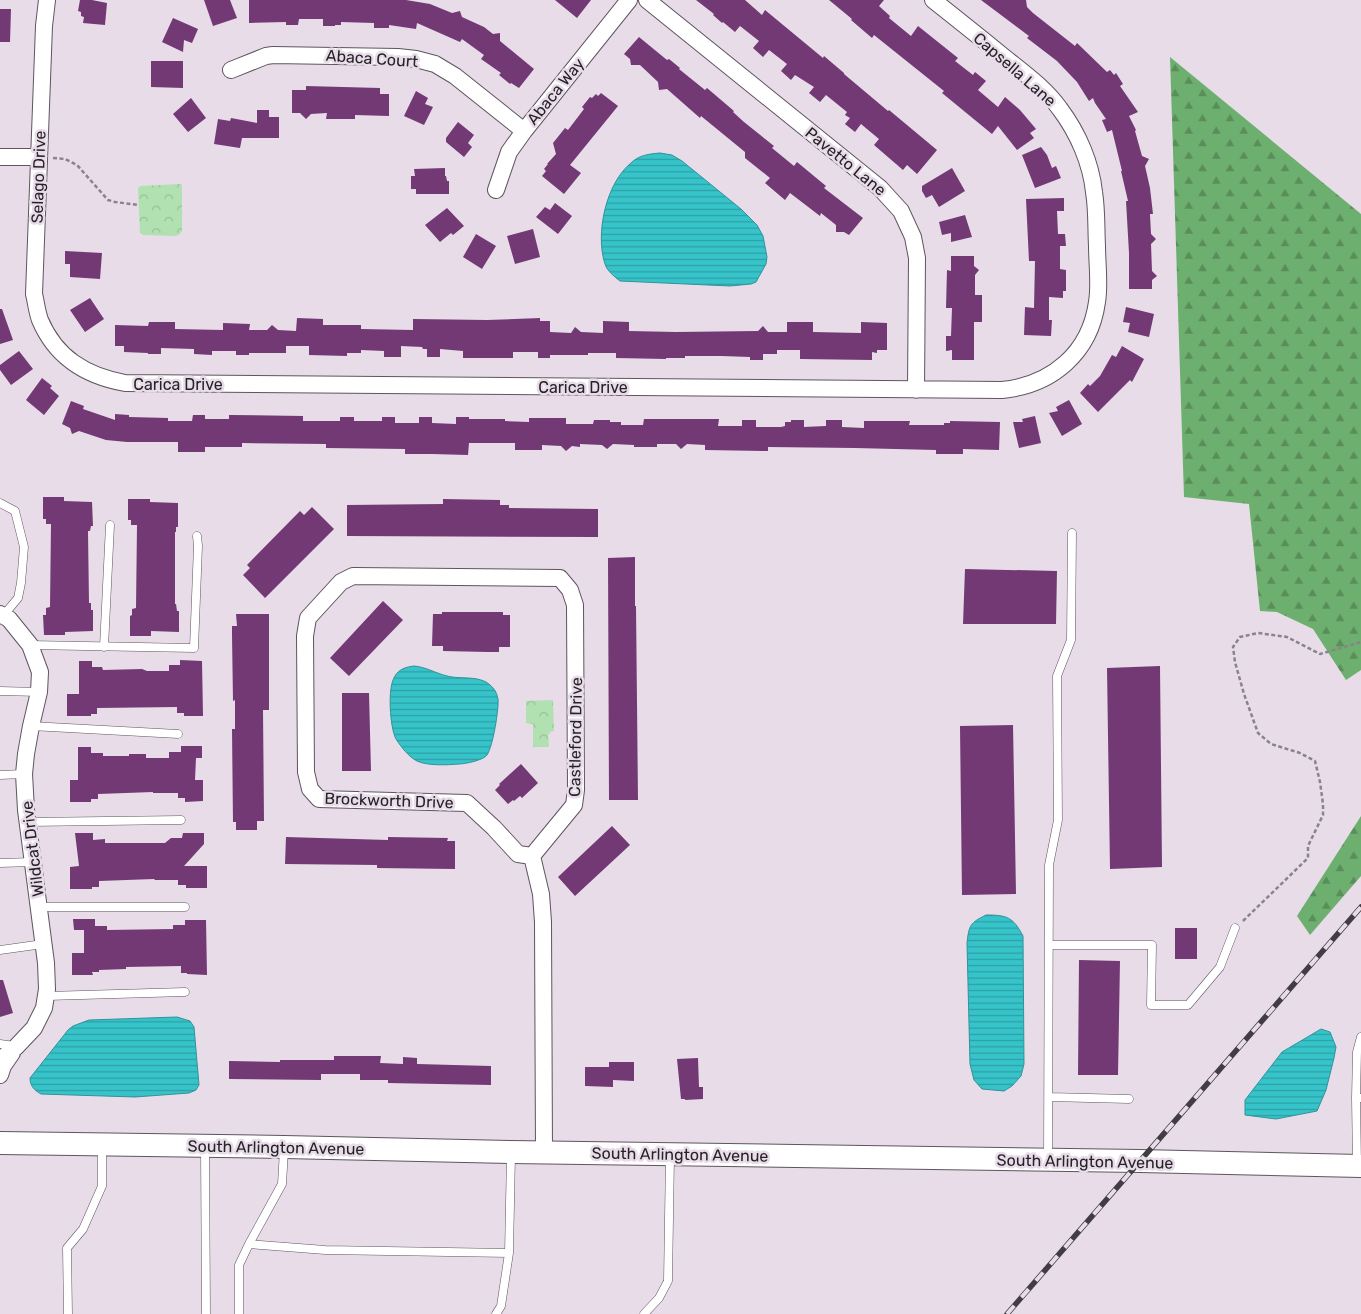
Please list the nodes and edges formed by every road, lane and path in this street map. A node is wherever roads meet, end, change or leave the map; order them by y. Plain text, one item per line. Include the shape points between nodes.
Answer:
1 (47, 0) edge
2 (629, 0) edge
3 (647, 0) edge
4 (934, 0) edge
5 (231, 70) dead end
6 (524, 131) junction
7 (0, 157) edge
8 (39, 157) junction
9 (496, 190) dead end
10 (139, 205) dead end
11 (1091, 326) joint
12 (58, 349) joint
13 (916, 390) junction
14 (0, 503) edge
15 (110, 525) dead end
16 (1072, 533) dead end
17 (196, 536) dead end
18 (2, 615) edge
19 (308, 618) joint
20 (1361, 642) edge
21 (30, 645) junction
22 (104, 647) junction
23 (0, 691) edge
24 (39, 692) junction
25 (31, 726) junction
26 (178, 734) dead end
27 (24, 774) junction
28 (0, 775) edge
29 (181, 820) dead end
30 (28, 822) junction
31 (532, 856) junction
32 (33, 862) junction
33 (0, 863) edge
34 (39, 907) junction
35 (186, 907) dead end
36 (1235, 928) joint
37 (43, 944) junction
38 (1049, 945) junction
39 (0, 950) edge
40 (185, 992) dead end
41 (47, 996) junction
42 (1361, 1038) edge
43 (0, 1044) edge
44 (16, 1047) junction
45 (0, 1060) edge
46 (0, 1075) edge
47 (1049, 1097) junction
48 (1359, 1098) edge
49 (1130, 1099) dead end
50 (0, 1144) edge
51 (102, 1145) junction
52 (205, 1146) junction
53 (284, 1147) junction
54 (511, 1152) junction
55 (544, 1152) junction
56 (670, 1154) junction
57 (1048, 1160) junction
58 (1359, 1166) edge
59 (248, 1244) junction
60 (509, 1253) junction
61 (68, 1314) edge
62 (206, 1314) edge
63 (239, 1314) edge
64 (496, 1314) edge
65 (644, 1314) edge

1 - 8 street, Selago Drive
2 - 6 street, Abaca Way
3 - 13 street, Pavetto Lane via 880,188 901,211 914,237 917,258
4 - 11 street, Capsella Lane via 1050,96 1075,133 1089,169 1096,208 1098,299
5 - 6 street, Abaca Court via 273,55 416,59 434,64 455,76
6 - 9 street, Abaca Way via 509,152
7 - 8 street
8 - 10 path via 69,161 77,165 108,200
8 - 12 street, Selago Drive via 34,294 40,319
11 - 13 street, Carica Drive via 1085,341 1068,362 1032,384 1002,390
12 - 13 street, Carica Drive via 68,360 90,374 125,383
14 - 18 lane via 15,511 24,547 18,598
15 - 22 lane
16 - 38 lane via 1071,640 1057,676 1058,820 1049,865
17 - 22 lane via 194,648
18 - 21 street, Wildcat Drive
19 - 31 street, Brockworth Drive via 305,636 306,772 310,788 319,799 467,803 518,854
19 - 31 street, Castleford Drive via 341,582 353,576 560,578 570,590 575,605 576,790 574,805
20 - 36 path via 1320,654 1287,637 1258,633 1240,637 1233,647 1241,686 1258,733 1271,744 1315,761 1323,804 1323,815 1308,846 1308,858
21 - 22 lane
21 - 24 street, Wildcat Drive via 40,672
23 - 24 lane
24 - 25 street, Wildcat Drive
25 - 26 lane
25 - 27 street, Wildcat Drive
27 - 28 lane
27 - 30 street, Wildcat Drive
29 - 30 lane
30 - 32 street, Wildcat Drive
31 - 55 street via 541,894 543,922
32 - 33 lane
32 - 34 street, Wildcat Drive
34 - 35 lane
34 - 37 street, Wildcat Drive
36 - 38 lane via 1220,967 1188,1005 1151,1005 1152,945
37 - 39 lane
37 - 41 street, Wildcat Drive
38 - 47 lane
40 - 41 lane
41 - 44 street, Wildcat Drive via 34,1028
42 - 48 lane via 1357,1052
43 - 44 lane
44 - 45 street, Wildcat Drive
44 - 46 street, Wildcat Drive
47 - 49 lane
47 - 57 lane
48 - 58 lane
50 - 51 main road, South Arlington Avenue
51 - 52 main road, South Arlington Avenue
51 - 61 lane via 102,1186 83,1229 67,1248
52 - 53 main road, South Arlington Avenue
52 - 62 lane
53 - 54 main road, South Arlington Avenue
53 - 59 lane via 282,1184
54 - 55 main road, South Arlington Avenue
54 - 60 lane
55 - 56 main road, South Arlington Avenue
56 - 57 main road, South Arlington Avenue
56 - 65 lane via 668,1281 659,1298
57 - 58 main road, South Arlington Avenue
59 - 60 lane via 325,1250
59 - 63 lane via 239,1265
60 - 64 lane via 501,1306

